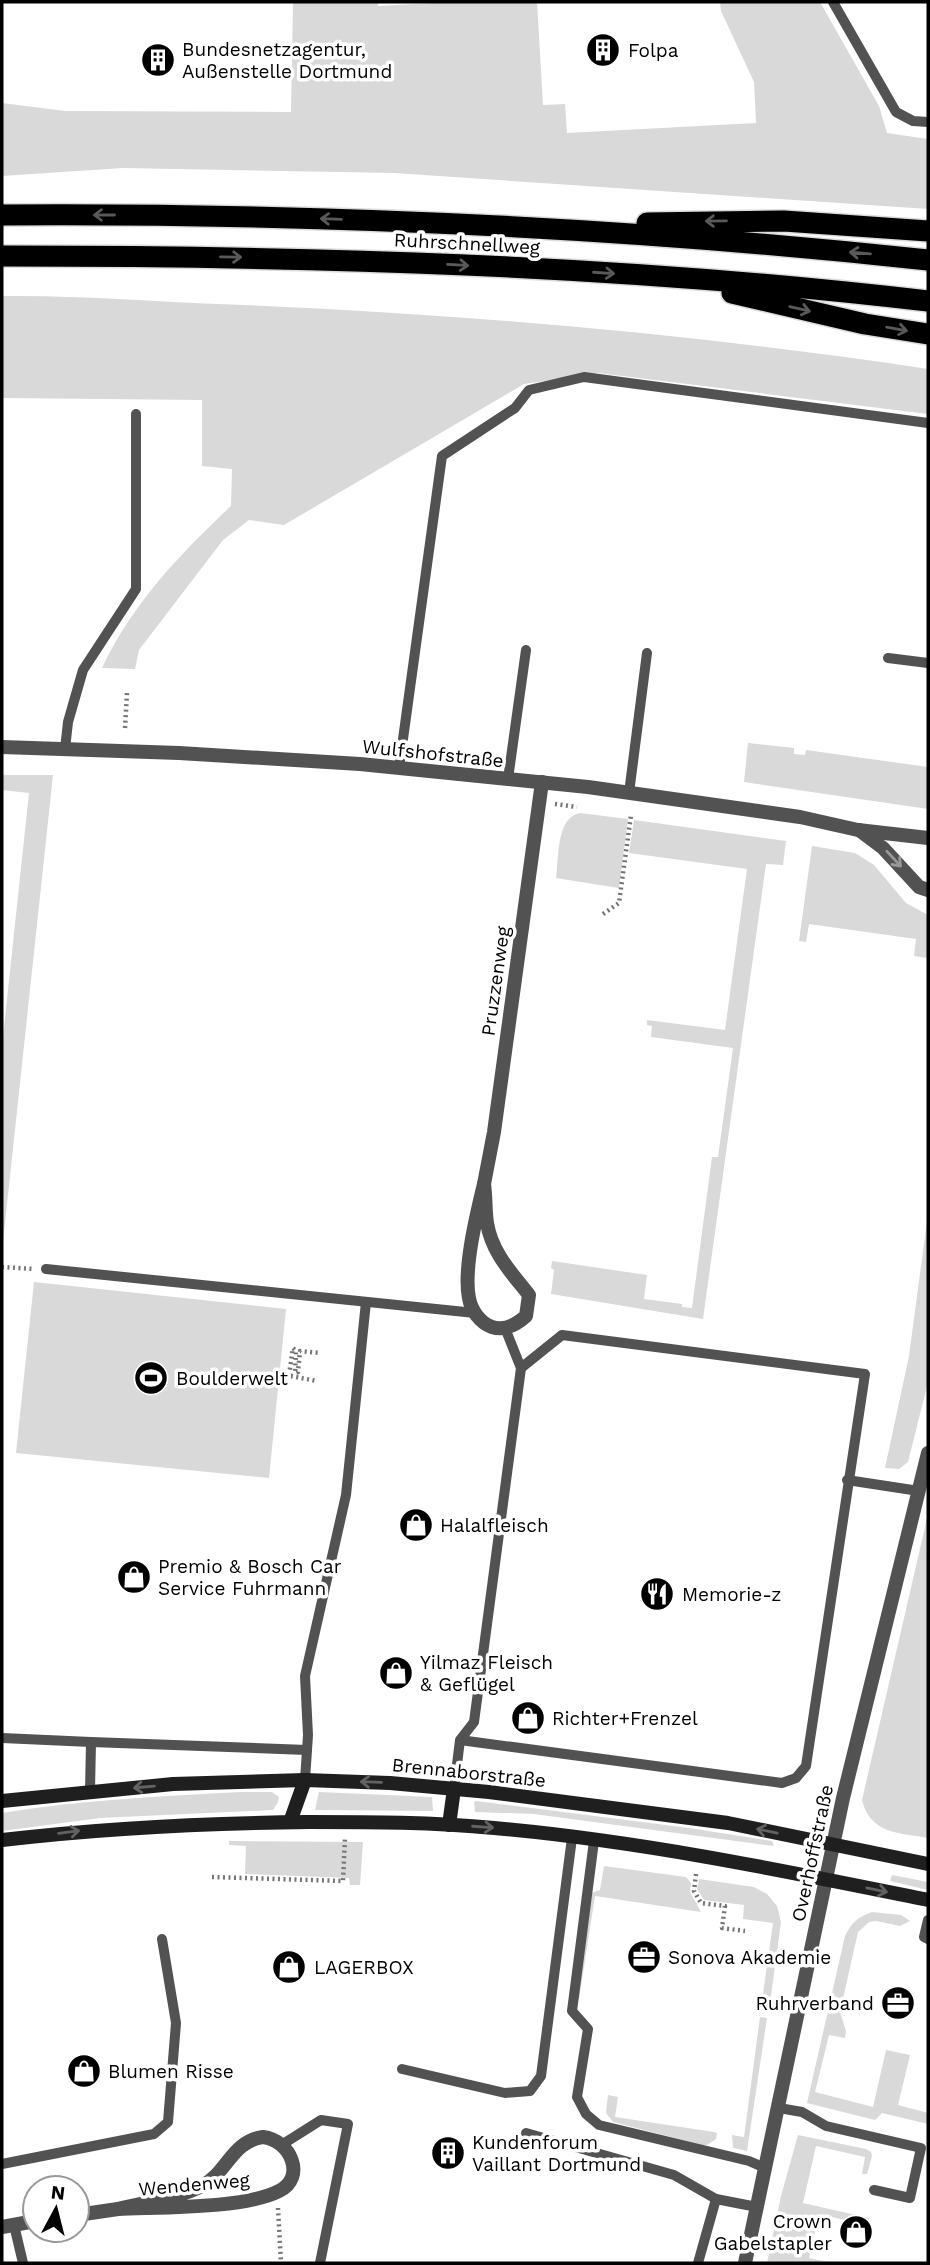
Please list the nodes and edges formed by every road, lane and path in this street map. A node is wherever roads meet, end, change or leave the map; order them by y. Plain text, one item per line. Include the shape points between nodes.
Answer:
1 (833, 2) edge
2 (928, 122) edge
3 (2, 215) edge
4 (484, 225) junction
5 (928, 231) edge
6 (2, 256) edge
7 (928, 260) edge
8 (637, 275) junction
9 (928, 301) edge
10 (928, 334) edge
11 (136, 414) dead end
12 (928, 424) edge
13 (526, 650) dead end
14 (647, 653) dead end
15 (888, 659) dead end
16 (928, 663) edge
17 (127, 693) dead end
18 (125, 728) dead end
19 (2, 747) edge
20 (65, 749) junction
21 (400, 768) junction
22 (508, 779) junction
23 (542, 782) junction
24 (629, 793) junction
25 (631, 815) dead end
26 (858, 830) junction
27 (928, 838) edge
28 (928, 890) edge
29 (603, 914) dead end
30 (484, 1184) junction
31 (2, 1267) edge
32 (46, 1269) joint
33 (366, 1302) junction
34 (475, 1313) junction
35 (505, 1328) junction
36 (320, 1353) dead end
37 (521, 1368) junction
38 (280, 1374) dead end
39 (289, 1376) junction
40 (317, 1381) dead end
41 (928, 1453) edge
42 (848, 1480) junction
43 (919, 1491) junction
44 (2, 1738) edge
45 (460, 1740) junction
46 (91, 1742) junction
47 (307, 1750) junction
48 (305, 1780) junction
49 (454, 1788) junction
50 (90, 1791) junction
51 (2, 1801) edge
52 (290, 1822) junction
53 (449, 1825) junction
54 (345, 1837) dead end
55 (572, 1838) junction
56 (2, 1840) edge
57 (594, 1841) junction
58 (834, 1845) junction
59 (928, 1864) edge
60 (696, 1874) dead end
61 (212, 1877) dead end
62 (826, 1880) junction
63 (928, 1900) edge
64 (928, 1920) edge
65 (745, 1931) dead end
66 (162, 1939) dead end
67 (928, 1939) edge
68 (402, 2069) dead end
69 (779, 2108) junction
70 (526, 2133) dead end
71 (283, 2144) junction
72 (2, 2164) edge
73 (765, 2168) junction
74 (874, 2190) dead end
75 (268, 2195) junction
76 (716, 2199) junction
77 (757, 2207) junction
78 (118, 2209) junction
79 (91, 2213) edge
80 (8, 2226) edge
81 (23, 2263) edge
82 (281, 2263) edge
83 (320, 2263) edge
84 (698, 2263) edge
85 (745, 2263) edge

1 - 2 lane via 896,112 913,121
4 -> 3 highway, Ruhrschnellweg via 219,216
5 -> 4 highway via 784,220
7 -> 4 highway, Ruhrschnellweg
6 -> 8 highway, Ruhrschnellweg via 377,261
8 - 9 highway, Ruhrschnellweg
8 -> 10 highway
11 - 20 lane via 136,589 83,670
12 - 21 lane via 584,377 529,390 515,408 442,456
13 - 22 lane
14 - 24 lane
15 - 16 lane
17 - 18 path
19 - 20 street, Wulfshofstraße
20 - 21 street, Wulfshofstraße
21 - 22 street, Wulfshofstraße
22 - 23 street, Wulfshofstraße
23 - 24 street, Wulfshofstraße
23 - 30 street, Pruzzenweg
24 - 26 street, Wulfshofstraße via 800,817
25 - 29 path via 619,903
26 - 27 street, Wulfshofstraße
26 -> 28 street, Wulfshofstraße via 883,848 919,887
30 - 34 street, Pruzzenweg via 469,1272 469,1298
30 - 35 street, Pruzzenweg via 487,1223 495,1249 528,1295 526,1316
31 - 32 path
32 - 33 lane
33 - 34 lane
33 - 47 lane via 346,1495 305,1676
34 - 35 street via 485,1324
35 - 37 lane
36 - 39 path via 300,1351 295,1373 293,1348
37 - 42 lane via 562,1335 865,1374
37 - 45 lane via 474,1722
38 - 39 path
39 - 40 path
41 - 43 street, Overhoffstraße
42 - 43 lane
42 - 45 lane via 806,1766 796,1778 768,1782
43 - 58 street, Overhoffstraße
44 - 46 lane
45 - 49 lane
46 - 47 lane
46 - 50 lane
47 - 48 lane
49 -> 48 main road, Brennaborstraße
48 -> 50 main road, Brennaborstraße
48 - 52 main road
49 - 53 main road
58 -> 49 main road, Brennaborstraße via 728,1823
50 - 51 main road, Brennaborstraße
52 - 53 main road
56 -> 52 main road via 177,1824
53 -> 55 main road
54 - 61 path via 343,1881
55 - 57 main road
55 - 68 lane via 541,2076 530,2091 505,2093
57 - 62 main road via 722,1858
57 - 73 lane via 572,2011 588,2029 577,2097 599,2125
58 - 59 main road, Brennaborstraße
58 - 62 street, Overhoffstraße
60 - 65 path via 694,1891 701,1903 725,1906 722,1927
62 -> 63 main road
62 - 69 street, Overhoffstraße
64 - 67 lane via 924,1937
66 - 72 lane via 176,2023 168,2122 154,2134
69 - 73 street, Overhoffstraße
69 - 74 lane via 802,2112 826,2126 921,2148 910,2198
70 - 76 lane via 674,2175
71 - 75 street, Wendenweg via 292,2160 291,2177 285,2188
71 - 78 street, Wendenweg via 272,2138 254,2138 237,2148 201,2186
71 - 83 lane via 321,2120 348,2124
73 - 77 street, Overhoffstraße
75 - 78 street, Wendenweg via 217,2204
75 - 82 path via 278,2205
76 - 77 lane
76 - 84 lane
77 - 85 street, Overhoffstraße
78 - 79 street, Wendenweg
80 - 81 lane

